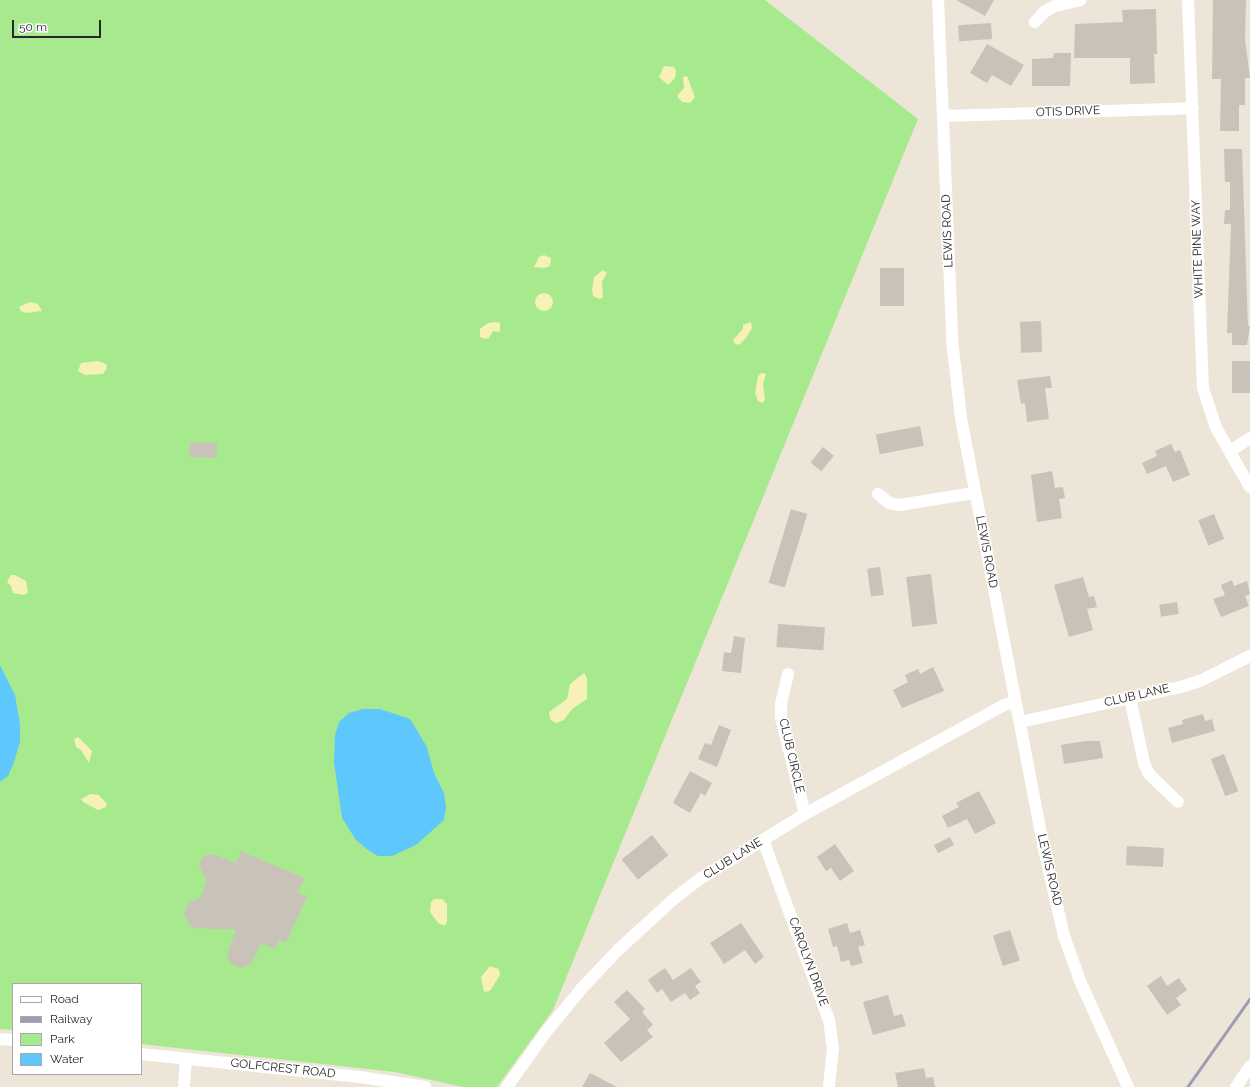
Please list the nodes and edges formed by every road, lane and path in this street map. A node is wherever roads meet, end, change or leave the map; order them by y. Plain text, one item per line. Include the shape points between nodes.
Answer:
1 (938, 0) edge
2 (1080, 0) edge
3 (1188, 0) edge
4 (1035, 22) dead end
5 (1192, 108) junction
6 (944, 116) junction
7 (1250, 438) edge
8 (1230, 451) junction
9 (1250, 487) edge
10 (974, 493) junction
11 (878, 494) dead end
12 (1250, 656) edge
13 (788, 674) dead end
14 (1130, 698) junction
15 (1015, 702) junction
16 (1020, 722) junction
17 (1178, 802) dead end
18 (805, 814) junction
19 (763, 840) junction
20 (0, 1039) edge
21 (12, 1040) edge
22 (142, 1054) edge
23 (186, 1059) junction
24 (1250, 1066) edge
25 (184, 1087) edge
26 (425, 1087) edge
27 (507, 1087) edge
28 (829, 1087) edge
29 (1128, 1087) edge
30 (1236, 1087) edge

1 - 6 street, LEWIS ROAD
2 - 4 street via 1055,6 1044,12
3 - 5 street, WHITE PINE WAY
5 - 6 street, OTIS DRIVE
5 - 8 street, WHITE PINE WAY via 1202,388 1209,414
6 - 10 street, LEWIS ROAD via 952,340 961,418
7 - 8 street
8 - 9 street, WHITE PINE WAY
10 - 11 street via 899,505 889,503
10 - 15 street, LEWIS ROAD
12 - 14 street, CLUB LANE via 1200,681
13 - 18 street, CLUB CIRCLE via 781,705 781,718
14 - 16 street, CLUB LANE
14 - 17 street via 1144,763 1149,774
15 - 16 street, LEWIS ROAD
15 - 18 street, CLUB LANE
16 - 29 street, LEWIS ROAD via 1043,845 1064,936 1080,981
18 - 19 street, CLUB LANE
19 - 27 street, CLUB LANE via 676,897 619,949 546,1032
19 - 28 street, CAROLYN DRIVE via 829,1020 833,1048
20 - 21 street
22 - 23 street, GOLFCREST ROAD
23 - 25 street
23 - 26 street, GOLFCREST ROAD
24 - 30 street

